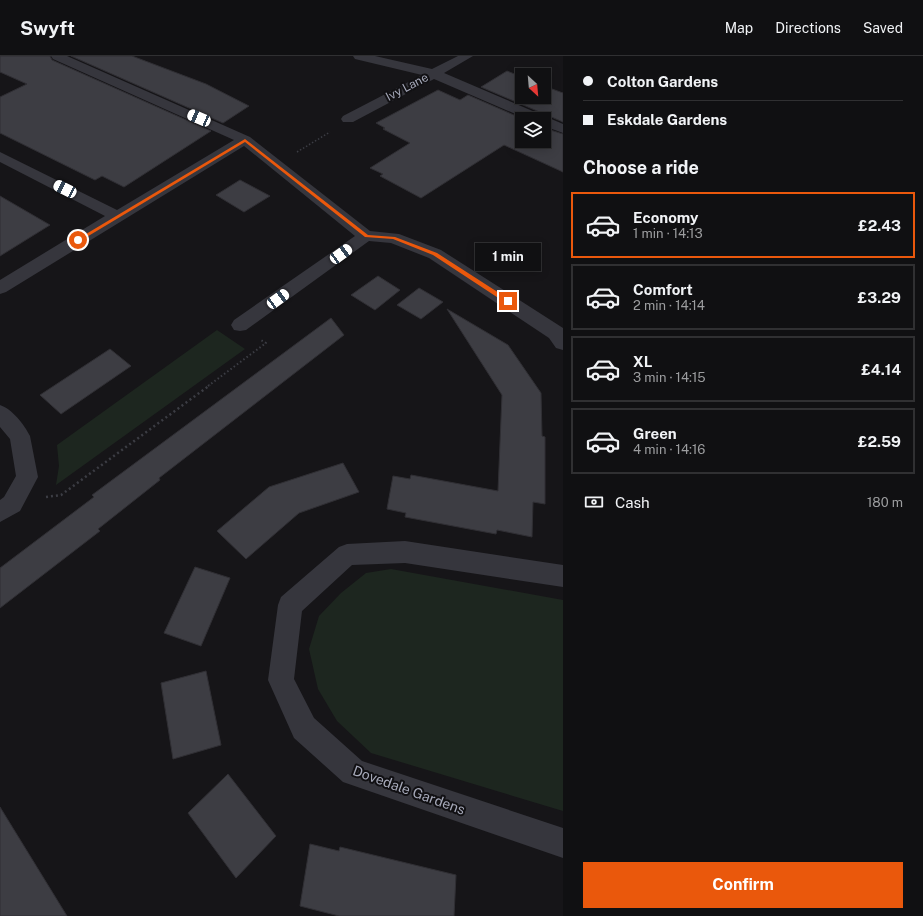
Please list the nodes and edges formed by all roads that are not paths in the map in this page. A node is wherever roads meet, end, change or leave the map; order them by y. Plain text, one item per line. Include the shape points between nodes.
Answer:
1 (57, 56) edge
2 (359, 56) edge
3 (467, 56) edge
4 (432, 73) junction
5 (523, 112) edge
6 (348, 119) road end
7 (551, 124) edge
8 (563, 129) edge
9 (245, 140) junction
10 (0, 156) edge
11 (117, 216) junction
12 (366, 236) junction
13 (0, 288) edge
14 (240, 325) road end
15 (563, 343) edge
16 (0, 413) edge
17 (6, 508) edge
18 (563, 576) edge
19 (563, 843) edge

1 - 9 street
2 - 4 street
3 - 4 street, Ivy Lane
4 - 5 street
4 - 6 street, Ivy Lane
7 - 8 street
9 - 11 street
9 - 12 street
10 - 11 street
11 - 13 street
12 - 14 street
12 - 15 street via 393,238 435,254 556,333
16 - 17 street via 20,436 28,477
18 - 19 street, Dovedale Gardens via 405,552 346,555 290,605 281,680 304,728 353,772

